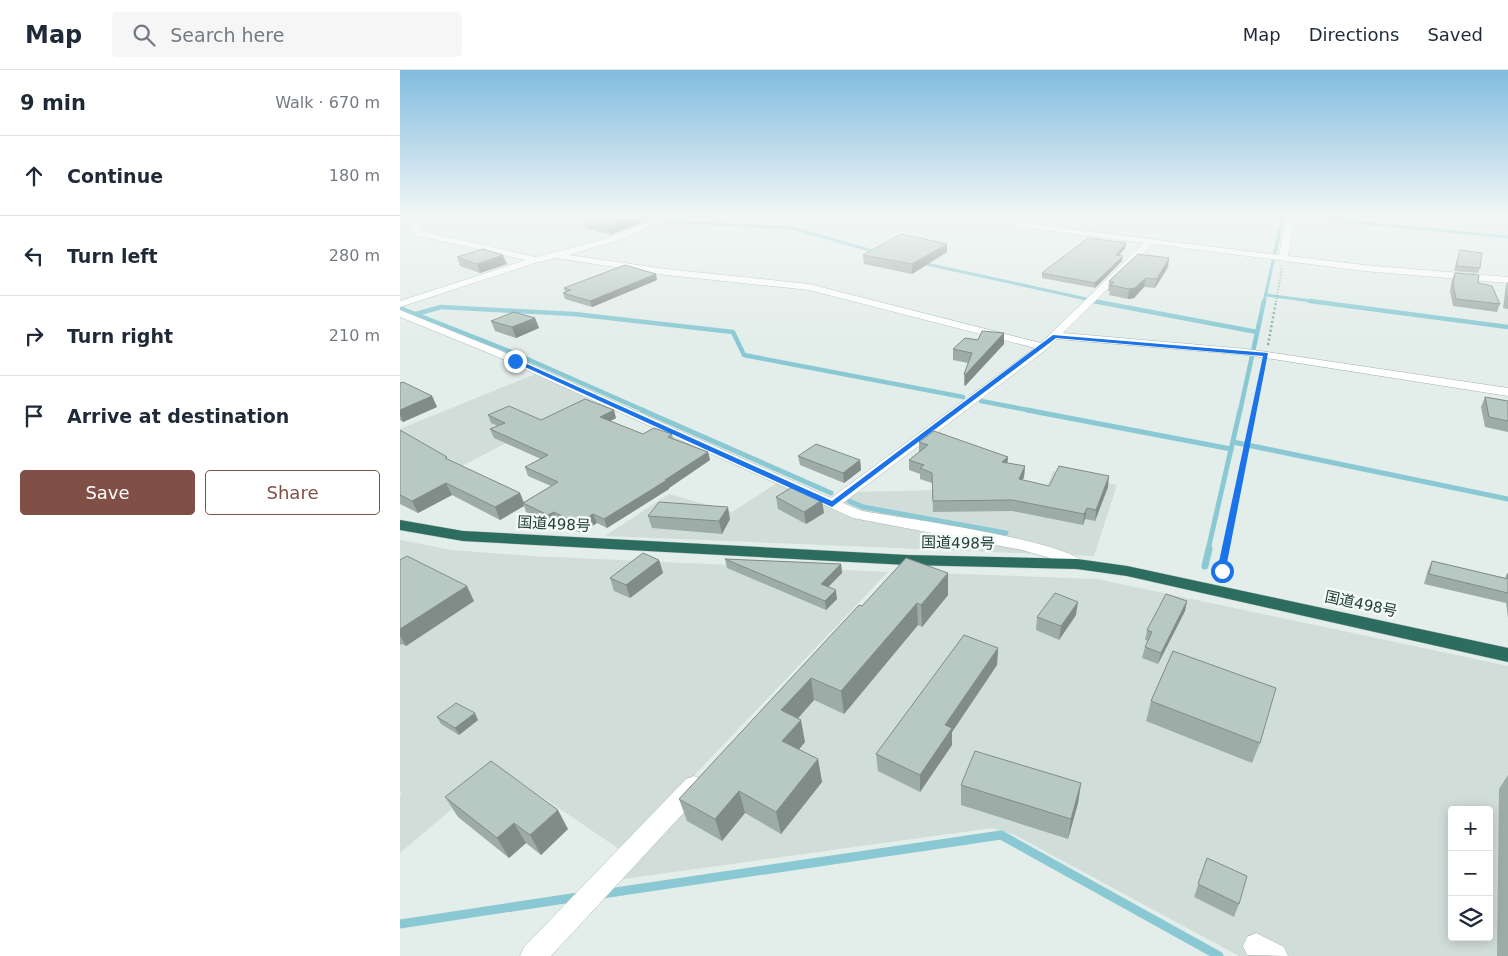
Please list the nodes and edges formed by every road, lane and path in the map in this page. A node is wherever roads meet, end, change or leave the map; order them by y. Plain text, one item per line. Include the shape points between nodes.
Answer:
1 (524, 257) edge
2 (551, 257) edge
3 (567, 257) edge
4 (1135, 257) edge
5 (1283, 257) edge
6 (1286, 257) edge
7 (536, 260) junction
8 (1508, 280) edge
9 (400, 304) edge
10 (400, 313) edge
11 (1055, 336) junction
12 (1043, 347) junction
13 (1257, 353) junction
14 (1508, 392) edge
15 (832, 504) junction
16 (400, 525) edge
17 (907, 560) junction
18 (1077, 564) junction
19 (886, 581) edge
20 (1210, 589) junction
21 (1508, 655) edge
22 (710, 769) edge
23 (533, 956) edge

1 - 7 street
2 - 7 street
3 - 12 street via 666,272 809,287
4 - 11 street
5 - 13 path via 1276,296
6 - 8 street via 1364,268
7 - 9 street
10 - 15 street via 495,352
11 - 12 street
11 - 13 street
12 - 15 street
13 - 14 street
13 - 20 path via 1248,443 1222,571
15 - 18 street via 858,515 1022,545 1056,554
16 - 17 highway, 国道498号 via 463,536
17 - 18 highway, 国道498号
17 - 19 street
18 - 20 highway, 国道498号
20 - 21 highway, 国道498号
22 - 23 street

